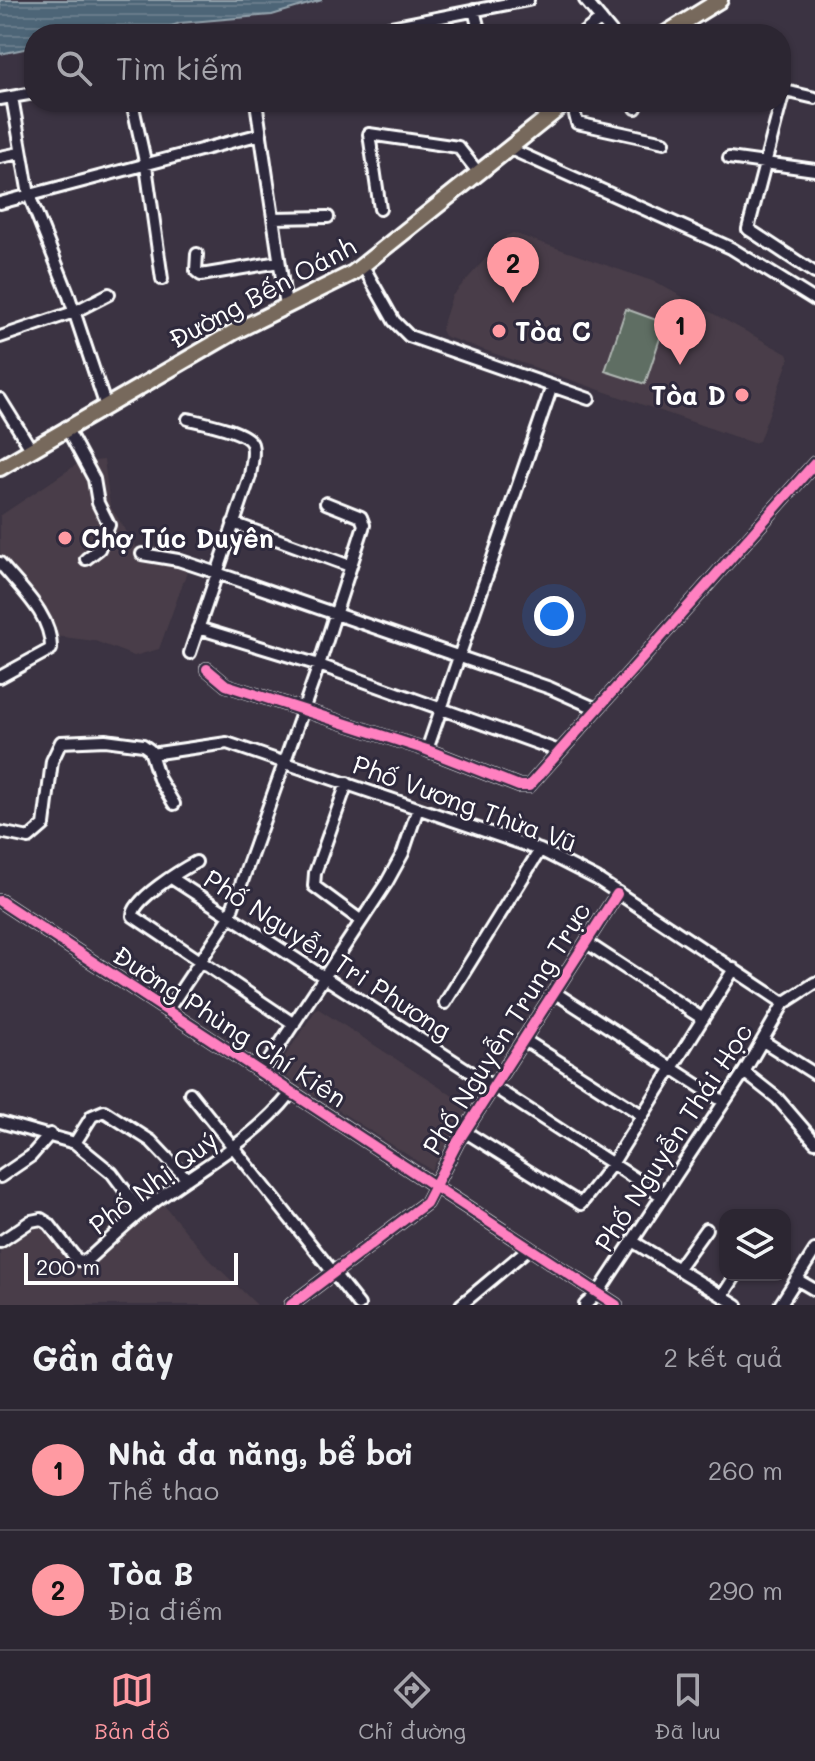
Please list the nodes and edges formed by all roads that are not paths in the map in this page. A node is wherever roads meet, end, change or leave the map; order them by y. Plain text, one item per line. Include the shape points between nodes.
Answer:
1 (528, 0) edge
2 (585, 0) edge
3 (720, 0) edge
4 (474, 10) junction
5 (601, 19) junction
6 (405, 24) edge
7 (478, 24) edge
8 (595, 24) edge
9 (605, 24) edge
10 (681, 24) edge
11 (791, 92) edge
12 (24, 95) edge
13 (12, 97) junction
14 (815, 98) edge
15 (0, 99) edge
16 (134, 112) edge
17 (258, 112) edge
18 (556, 112) edge
19 (573, 112) edge
20 (778, 112) edge
21 (261, 134) junction
22 (664, 142) dead end
23 (508, 148) junction
24 (20, 153) junction
25 (0, 157) edge
26 (729, 158) dead end
27 (767, 162) junction
28 (146, 166) junction
29 (815, 170) edge
30 (478, 172) junction
31 (29, 195) junction
32 (0, 203) edge
33 (380, 209) dead end
34 (328, 217) dead end
35 (273, 218) junction
36 (197, 254) dead end
37 (279, 262) junction
38 (363, 266) junction
39 (815, 273) edge
40 (162, 279) dead end
41 (109, 294) dead end
42 (815, 300) edge
43 (286, 306) junction
44 (74, 312) junction
45 (0, 337) edge
46 (552, 386) junction
47 (0, 399) edge
48 (589, 399) dead end
49 (105, 404) junction
50 (188, 419) dead end
51 (66, 427) junction
52 (31, 449) junction
53 (815, 463) edge
54 (0, 468) edge
55 (326, 503) dead end
56 (233, 523) junction
57 (142, 554) dead end
58 (86, 559) dead end
59 (0, 563) edge
60 (350, 566) junction
61 (217, 573) junction
62 (334, 613) junction
63 (198, 628) junction
64 (190, 653) dead end
65 (459, 657) junction
66 (319, 665) junction
67 (207, 669) dead end
68 (0, 677) edge
69 (304, 707) junction
70 (441, 709) junction
71 (597, 709) junction
72 (427, 750) junction
73 (559, 751) junction
74 (151, 754) junction
75 (285, 762) junction
76 (347, 783) junction
77 (174, 804) dead end
78 (418, 808) junction
79 (0, 832) edge
80 (540, 850) junction
81 (196, 862) dead end
82 (173, 879) junction
83 (617, 894) junction
84 (0, 901) edge
85 (229, 918) junction
86 (360, 920) junction
87 (587, 943) junction
88 (200, 962) junction
89 (734, 969) junction
90 (324, 979) junction
91 (815, 983) edge
92 (554, 992) junction
93 (445, 1003) dead end
94 (784, 1003) junction
95 (167, 1011) junction
96 (703, 1019) junction
97 (294, 1024) junction
98 (523, 1039) junction
99 (763, 1041) junction
100 (671, 1068) junction
101 (744, 1072) junction
102 (261, 1073) junction
103 (815, 1074) edge
104 (492, 1086) junction
105 (190, 1093) dead end
106 (291, 1093) junction
107 (724, 1102) junction
108 (642, 1115) junction
109 (0, 1122) edge
110 (464, 1131) junction
111 (50, 1134) junction
112 (815, 1142) edge
113 (75, 1143) junction
114 (235, 1149) junction
115 (612, 1164) junction
116 (0, 1177) edge
117 (187, 1179) junction
118 (436, 1187) junction
119 (662, 1196) junction
120 (141, 1212) junction
121 (706, 1229) dead end
122 (632, 1241) junction
123 (0, 1242) edge
124 (529, 1248) junction
125 (815, 1250) edge
126 (678, 1268) junction
127 (336, 1273) junction
128 (796, 1279) junction
129 (732, 1281) edge
130 (815, 1290) edge
131 (598, 1293) junction
132 (723, 1295) junction
133 (291, 1305) edge
134 (359, 1305) edge
135 (461, 1305) edge
136 (585, 1305) edge
137 (616, 1305) edge
138 (737, 1305) edge
139 (780, 1305) edge

1 - 4 street
2 - 5 street
3 - 10 main road
4 - 6 street
4 - 7 street
5 - 8 street
5 - 9 street
11 - 14 street
12 - 13 street
13 - 15 street
13 - 24 street
16 - 28 street
17 - 21 street
18 - 23 main road, Đường Bến Oánh
19 - 22 street via 577,123
20 - 27 street
21 - 28 street
21 - 35 street
23 - 30 main road, Đường Bến Oánh
23 - 42 street via 731,248
24 - 25 street
24 - 31 street
26 - 27 street
27 - 29 street
27 - 39 street via 748,229
28 - 31 street
28 - 40 street
30 - 33 street via 458,147 369,134
30 - 38 main road, Đường Bến Oánh
31 - 32 street
31 - 44 street
34 - 35 street
35 - 37 street
36 - 37 street via 196,271 201,275
37 - 43 street
38 - 43 main road, Đường Bến Oánh
38 - 46 street via 403,332
41 - 44 street
43 - 49 main road, Đường Bến Oánh
44 - 45 street
44 - 49 street
46 - 48 street
46 - 65 street
47 - 52 street
49 - 51 main road, Đường Bến Oánh
50 - 56 street via 245,436 252,444 250,476
51 - 52 main road, Đường Bến Oánh
51 - 58 street via 94,479 109,525 99,549
52 - 54 main road, Đường Bến Oánh
53 - 71 street
55 - 60 street via 364,520
56 - 60 street
56 - 61 street
57 - 61 street
59 - 68 street via 46,620 51,641 51,649
60 - 62 street
61 - 62 street
61 - 63 street
62 - 65 street
62 - 66 street
63 - 64 street
63 - 66 street
65 - 70 street
65 - 71 street
66 - 69 street
66 - 70 street
67 - 69 street via 226,685
69 - 72 street
69 - 75 street
70 - 72 street
70 - 73 street
71 - 73 street
72 - 73 street via 523,787 534,782
74 - 75 street, Phố Vương Thừa Vũ via 220,742
74 - 77 street
74 - 79 street via 135,742 61,742 52,761 44,825 29,838
75 - 76 street, Phố Vương Thừa Vũ
75 - 85 street
76 - 78 street, Phố Vương Thừa Vũ
76 - 86 street via 314,880 318,891
78 - 80 street, Phố Vương Thừa Vũ
78 - 86 street via 403,853
80 - 83 street, Phố Vương Thừa Vũ
80 - 93 street
81 - 82 street
82 - 85 street, Phố Nguyễn Tri Phương
82 - 88 street via 135,906 133,916
83 - 87 street, Phố Nguyễn Trung Trực
83 - 89 street, Phố Vương Thừa Vũ
84 - 95 street, Đường Phùng Chí Kiên
85 - 88 street
85 - 90 street, Phố Nguyễn Tri Phương
86 - 90 street
87 - 92 street, Phố Nguyễn Trung Trực
87 - 96 street
88 - 95 street
88 - 97 street
89 - 94 street, Phố Vương Thừa Vũ
89 - 96 street
90 - 97 street
90 - 104 street, Phố Nguyễn Tri Phương
91 - 94 street
92 - 98 street, Phố Nguyễn Trung Trực
92 - 100 street
94 - 99 street, Phố Nguyễn Thái Học
95 - 102 street, Đường Phùng Chí Kiên
96 - 100 street
97 - 102 street
98 - 104 street, Phố Nguyễn Trung Trực
98 - 108 street
99 - 101 street, Phố Nguyễn Thái Học
99 - 103 street
100 - 107 street
100 - 108 street
101 - 107 street, Phố Nguyễn Thái Học
101 - 112 street via 777,1098
102 - 106 street, Đường Phùng Chí Kiên
104 - 110 street, Phố Nguyễn Trung Trực
104 - 115 street, Phố Nguyễn Tri Phương
105 - 114 street
106 - 114 street, Phố Nhị Quý
106 - 118 street, Đường Phùng Chí Kiên
107 - 119 street, Phố Nguyễn Thái Học
108 - 115 street
109 - 111 street
110 - 115 street via 581,1204
110 - 118 street, Phố Nguyễn Trung Trực
111 - 113 street
111 - 116 street via 31,1156
113 - 117 street via 92,1116 104,1111 151,1141
113 - 120 street via 112,1173
114 - 117 street, Phố Nhị Quý
114 - 127 street
115 - 119 street, Phố Nguyễn Tri Phương
117 - 120 street, Phố Nhị Quý
118 - 124 street, Đường Phùng Chí Kiên
118 - 127 street, Phố Nguyễn Trung Trực via 433,1197 411,1217
119 - 122 street, Phố Nguyễn Thái Học
120 - 123 street, Phố Nhị Quý via 83,1263 41,1219
121 - 126 street
122 - 126 street
122 - 131 street, Phố Nguyễn Thái Học
124 - 131 street, Đường Phùng Chí Kiên
124 - 135 street
125 - 128 street
126 - 132 street
127 - 133 street, Phố Nguyễn Trung Trực
127 - 134 street
128 - 130 street
128 - 139 street
129 - 132 street
131 - 136 street, Phố Nguyễn Thái Học
131 - 137 street, Đường Phùng Chí Kiên
132 - 138 street

